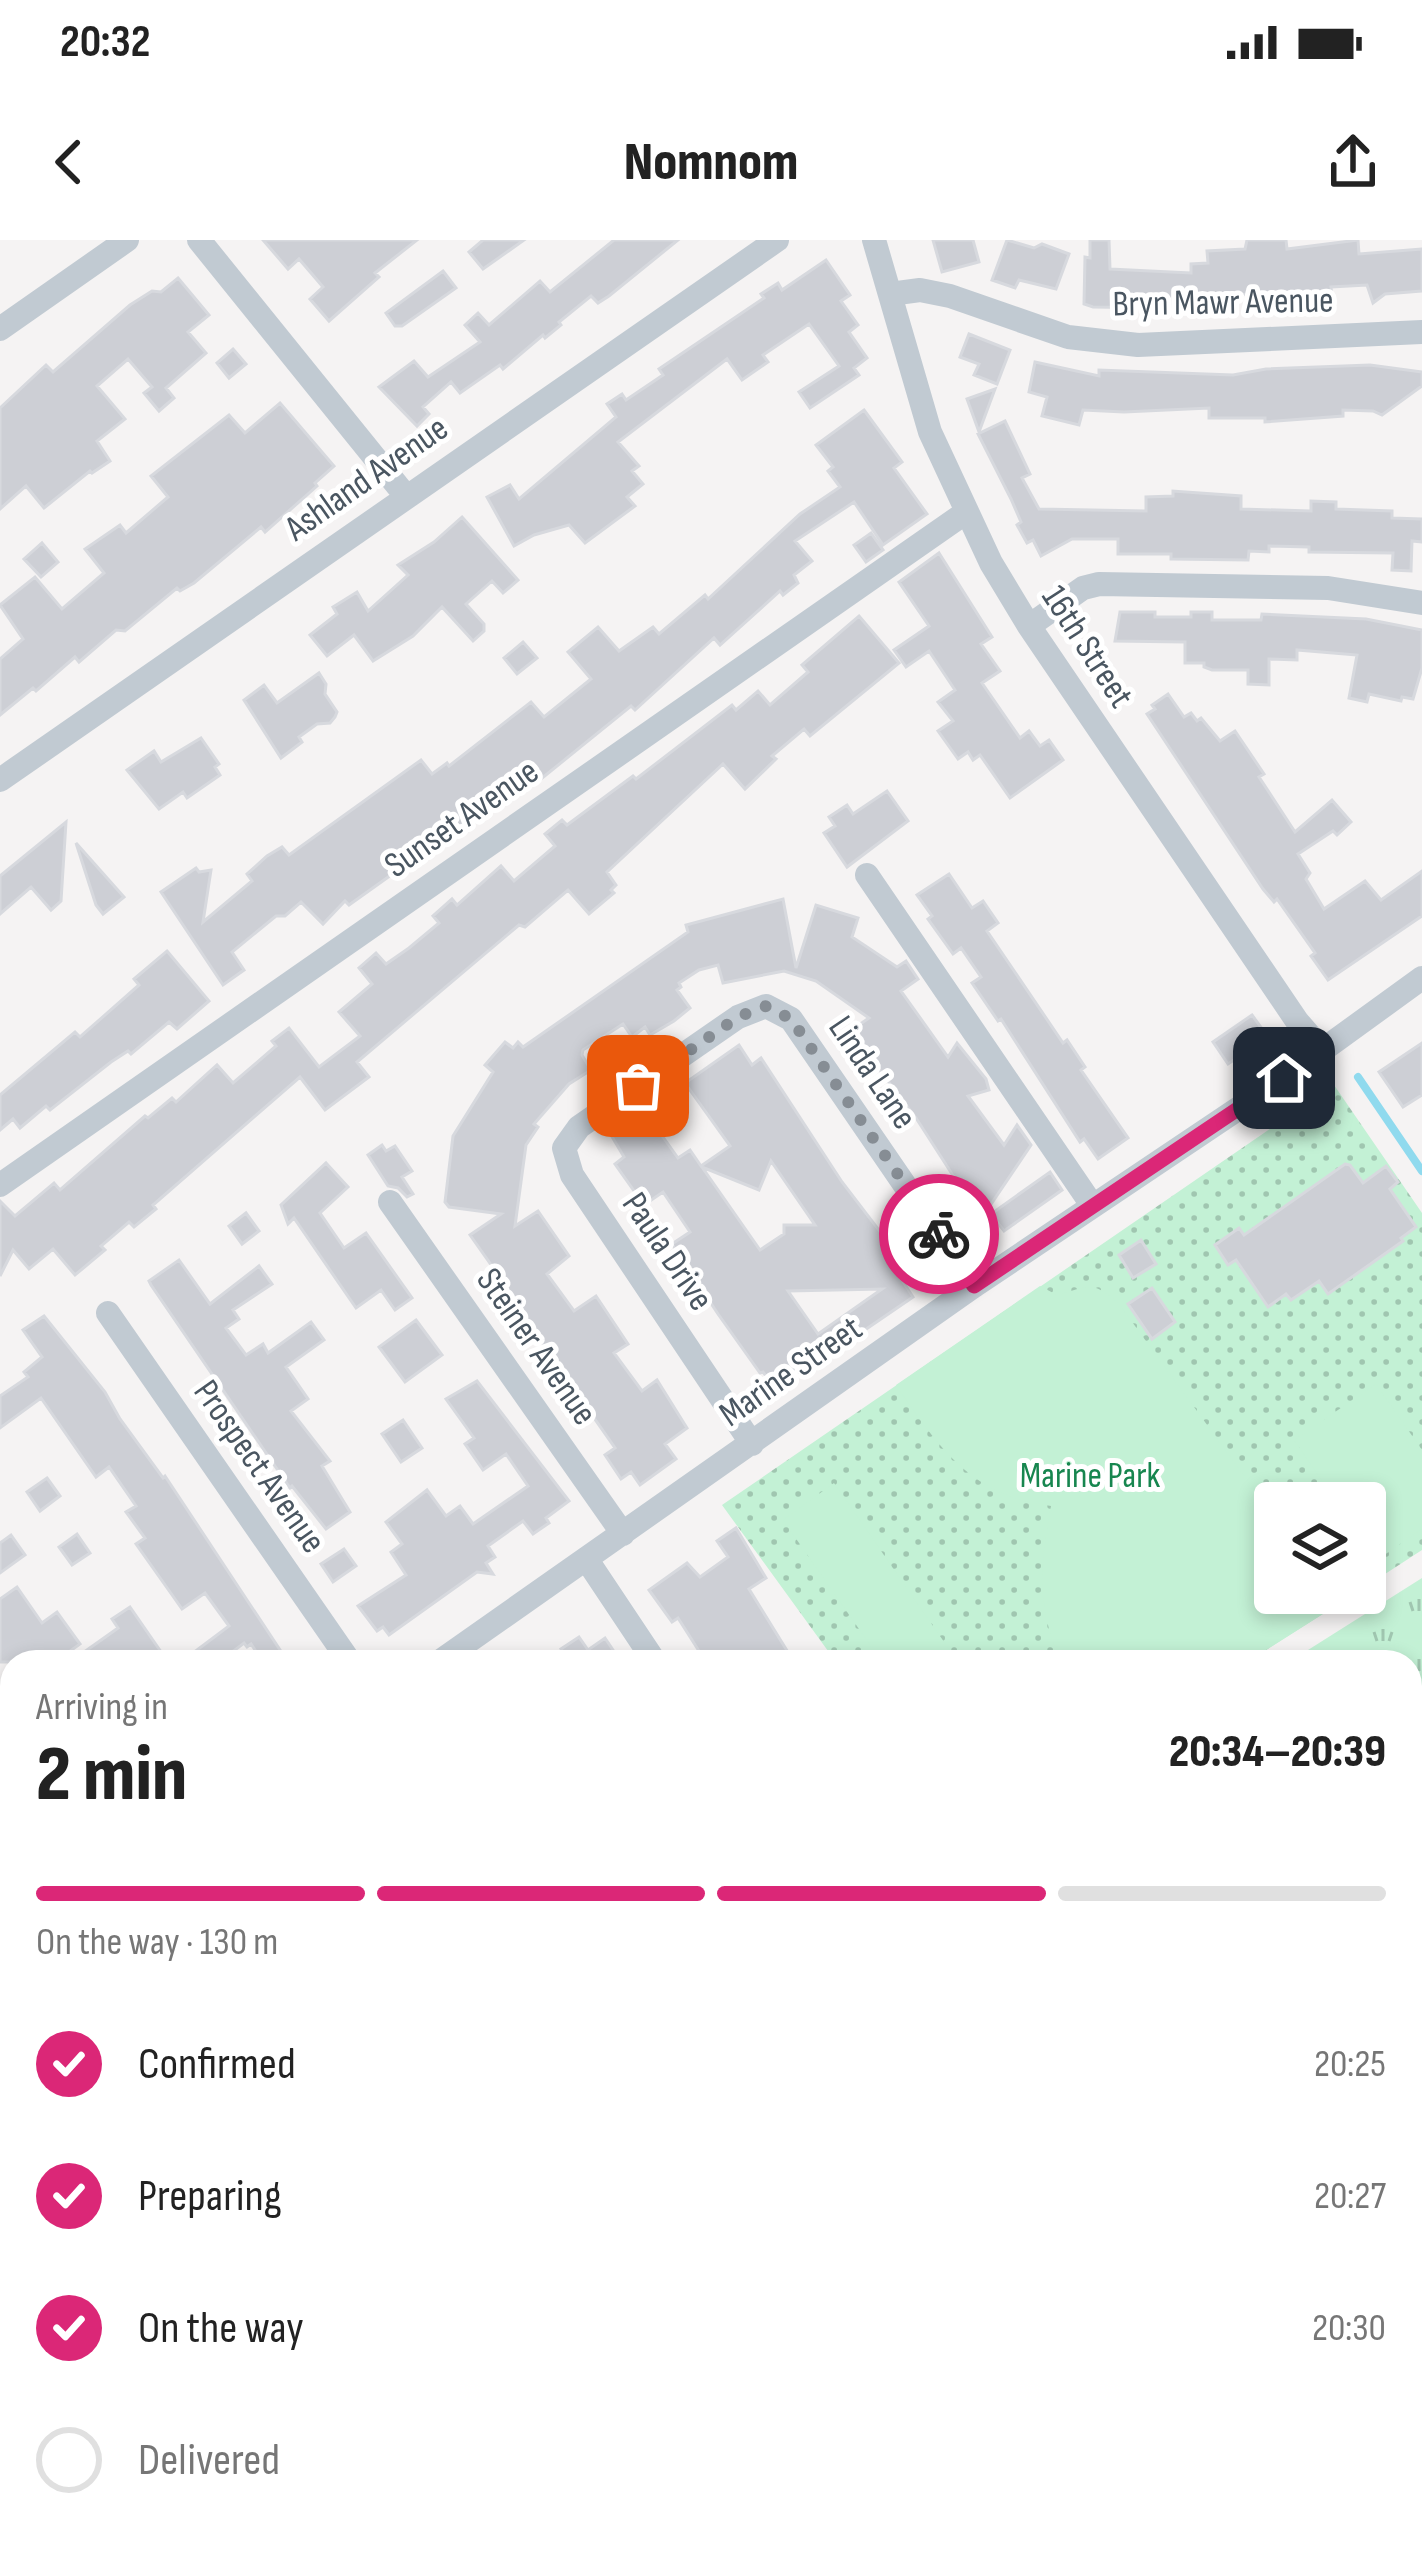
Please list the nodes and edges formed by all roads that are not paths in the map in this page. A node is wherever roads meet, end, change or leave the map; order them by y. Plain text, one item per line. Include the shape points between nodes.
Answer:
1 (127, 240) edge
2 (199, 240) edge
3 (777, 240) edge
4 (874, 240) edge
5 (890, 294) junction
6 (0, 328) edge
7 (1422, 332) edge
8 (405, 495) junction
9 (965, 512) junction
10 (1422, 603) edge
11 (1029, 626) junction
12 (0, 780) edge
13 (867, 874) dead end
14 (1422, 978) edge
15 (1323, 1051) junction
16 (668, 1066) joint
17 (0, 1185) edge
18 (390, 1202) dead end
19 (1092, 1205) junction
20 (974, 1286) junction
21 (108, 1313) dead end
22 (752, 1444) junction
23 (623, 1534) junction
24 (587, 1560) junction
25 (342, 1650) edge
26 (456, 1650) edge
27 (647, 1650) edge

1 - 6 street
2 - 8 street
3 - 8 street, Ashland Avenue
4 - 5 street, 16th Street
5 - 7 street, Bryn Mawr Avenue via 950,296 1068,337 1138,345
5 - 9 street, 16th Street via 930,432
8 - 12 street, Ashland Avenue
9 - 11 street, 16th Street
9 - 17 street, Sunset Avenue
10 - 11 street via 1328,588 1099,584
11 - 15 street, 16th Street
13 - 19 street
14 - 15 street, Marine Street
15 - 19 street, Marine Street
16 - 20 street, Linda Lane via 766,1006 791,1019
16 - 22 street, Paula Drive via 579,1127 563,1148 572,1175
18 - 23 street, Steiner Avenue
19 - 20 street, Marine Street
20 - 22 street, Marine Street
21 - 25 street, Prospect Avenue
22 - 23 street, Marine Street
23 - 24 street, Marine Street
24 - 26 street, Marine Street
24 - 27 street

